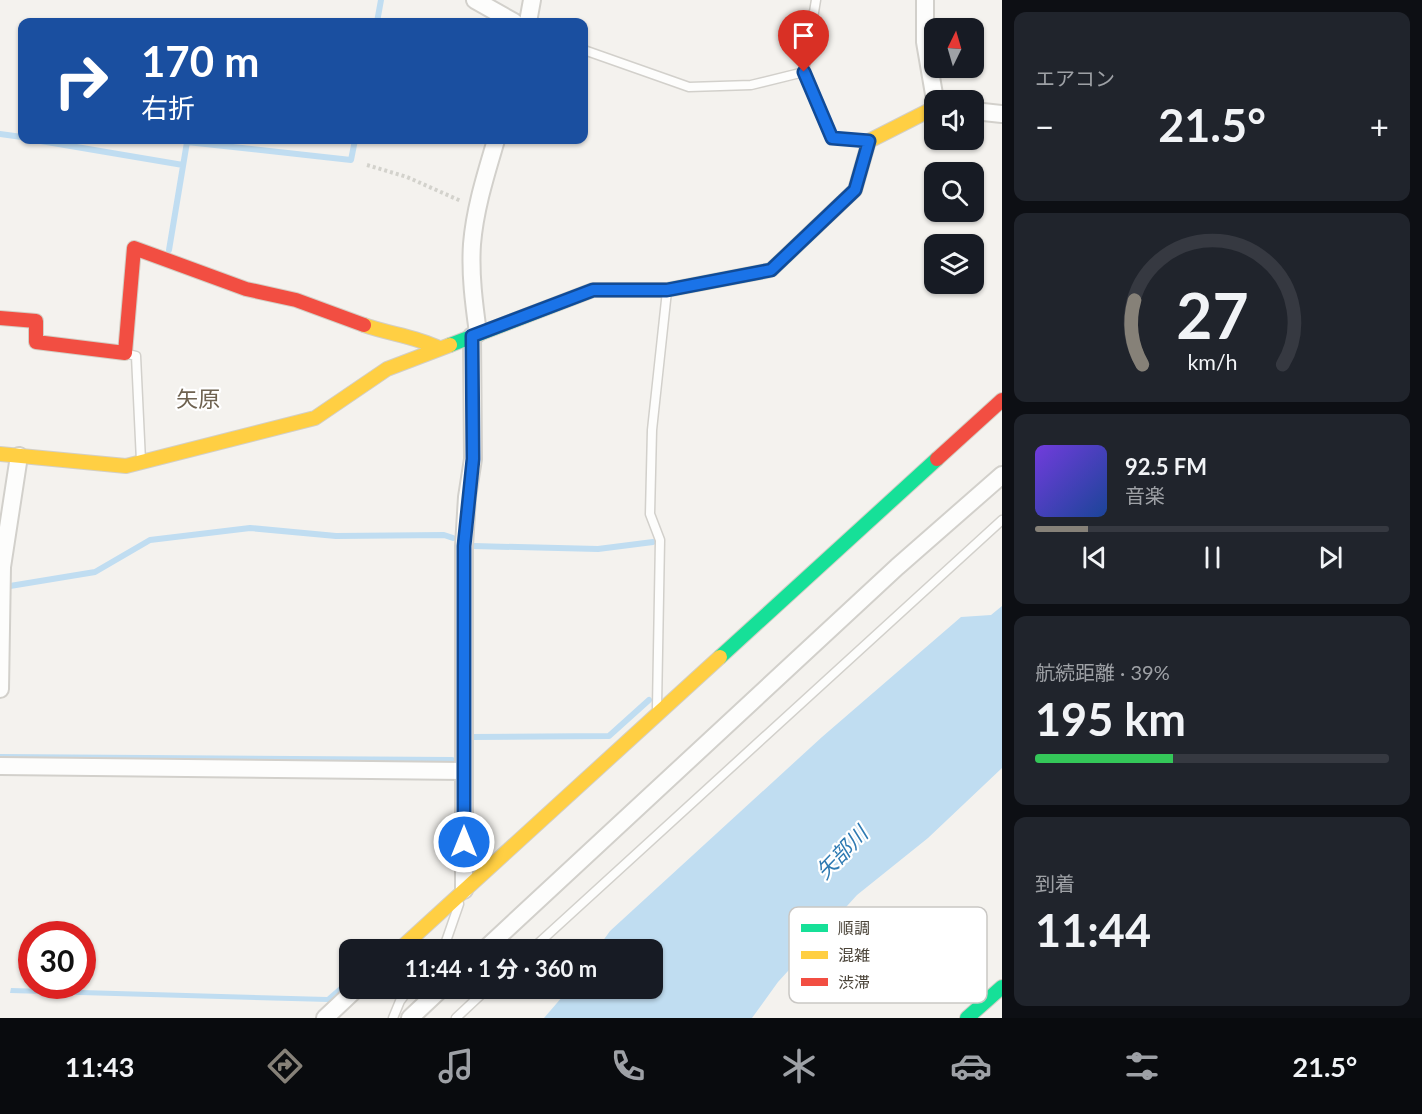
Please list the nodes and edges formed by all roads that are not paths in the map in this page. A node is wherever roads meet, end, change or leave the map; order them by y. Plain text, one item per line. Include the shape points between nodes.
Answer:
1 (475, 0) edge
2 (532, 0) edge
3 (816, 0) edge
4 (925, 0) edge
5 (507, 18) edge
6 (529, 18) edge
7 (588, 51) edge
8 (804, 72) junction
9 (933, 90) edge
10 (984, 112) edge
11 (924, 113) edge
12 (1002, 114) edge
13 (869, 141) junction
14 (495, 144) edge
15 (667, 290) junction
16 (0, 318) edge
17 (475, 334) junction
18 (439, 348) junction
19 (125, 353) junction
20 (1002, 400) edge
21 (0, 454) edge
22 (20, 456) junction
23 (141, 462) junction
24 (1002, 475) edge
25 (1002, 520) edge
26 (0, 688) edge
27 (657, 714) junction
28 (0, 766) edge
29 (464, 771) junction
30 (464, 890) junction
31 (411, 939) edge
32 (447, 939) edge
33 (496, 939) edge
34 (543, 939) edge
35 (1002, 987) edge
36 (345, 999) edge
37 (402, 999) edge
38 (430, 999) edge
39 (476, 999) edge
40 (987, 1001) edge
41 (984, 1003) edge
42 (325, 1018) edge
43 (393, 1018) edge
44 (410, 1018) edge
45 (456, 1018) edge
46 (968, 1018) edge

1 - 5 street
2 - 6 street
3 - 8 lane
4 - 9 street via 925,42
7 - 8 lane via 689,87 751,85
8 - 13 lane via 832,138
10 - 12 street
11 - 13 street
13 - 15 street via 855,190 771,270
14 - 17 street via 477,206 472,244
15 - 17 street via 593,290
15 - 27 lane via 652,429 650,514 660,540
16 - 19 street via 36,321 36,342
17 - 18 street
17 - 29 street via 473,459 464,546
18 - 19 street via 296,300 246,290 134,248
18 - 23 street via 387,369 315,418
19 - 23 lane via 136,356
20 - 27 street
21 - 22 street
22 - 23 street via 126,466
22 - 26 street via 2,567
24 - 33 street
25 - 34 lane
27 - 30 street
28 - 29 street
29 - 30 street
30 - 31 street
30 - 32 lane
35 - 40 street
36 - 42 street
37 - 43 lane
38 - 44 street
39 - 45 lane
41 - 46 street

